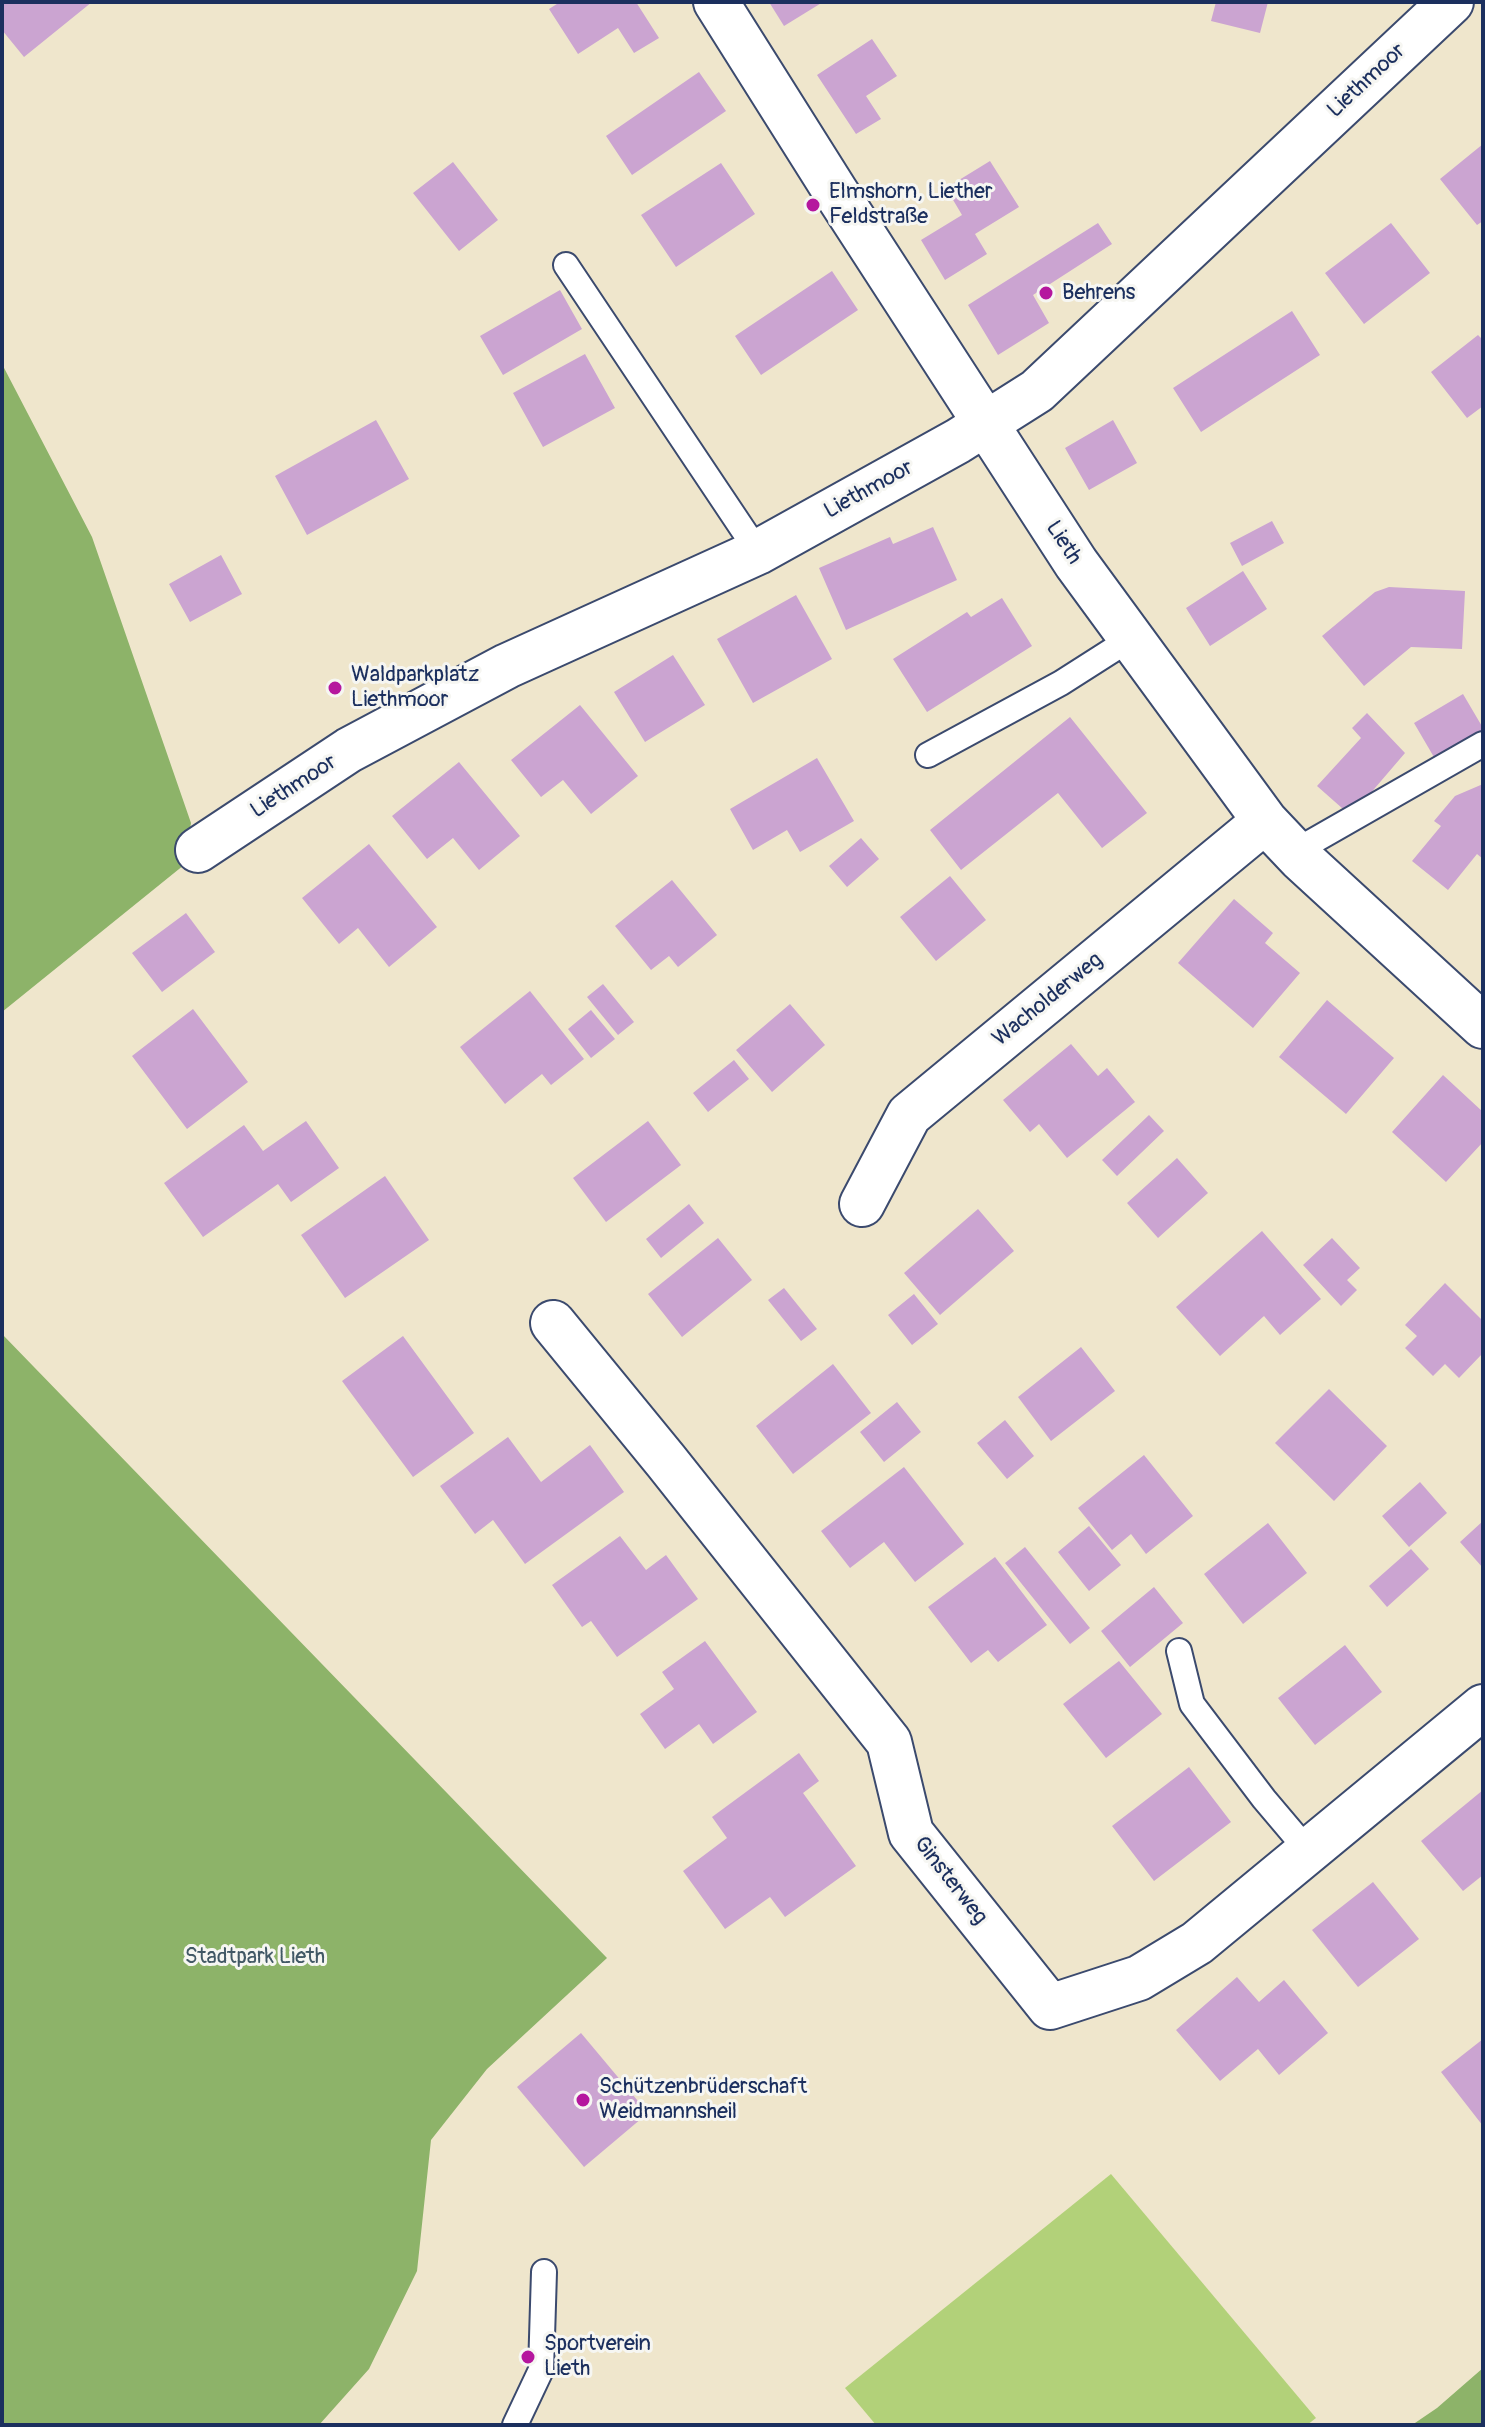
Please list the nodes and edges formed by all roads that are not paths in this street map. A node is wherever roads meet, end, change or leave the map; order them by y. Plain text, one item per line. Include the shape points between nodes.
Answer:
1 (716, 2) edge
2 (1451, 2) edge
3 (566, 265) dead end
4 (985, 424) junction
5 (758, 552) junction
6 (1130, 639) junction
7 (1483, 744) edge
8 (928, 755) dead end
9 (1280, 837) junction
10 (198, 850) dead end
11 (1483, 1026) edge
12 (862, 1204) dead end
13 (553, 1323) dead end
14 (1179, 1651) dead end
15 (1483, 1707) edge
16 (1308, 1851) junction
17 (544, 2272) dead end
18 (515, 2425) edge

1 - 4 street, Lieth
2 - 4 street, Liethmoor via 1037,391
3 - 5 lane
4 - 5 street, Liethmoor
4 - 6 street, Lieth
5 - 10 street, Liethmoor via 494,673 349,750
6 - 8 lane
6 - 9 street, Lieth
7 - 9 lane
9 - 11 street, Lieth
9 - 12 street, Wacholderweg via 909,1115
13 - 16 street, Ginsterweg via 889,1742 911,1833 1050,2007 1151,1971 1197,1943
14 - 16 lane via 1192,1704
15 - 16 street, Ginsterweg
17 - 18 lane via 541,2370

